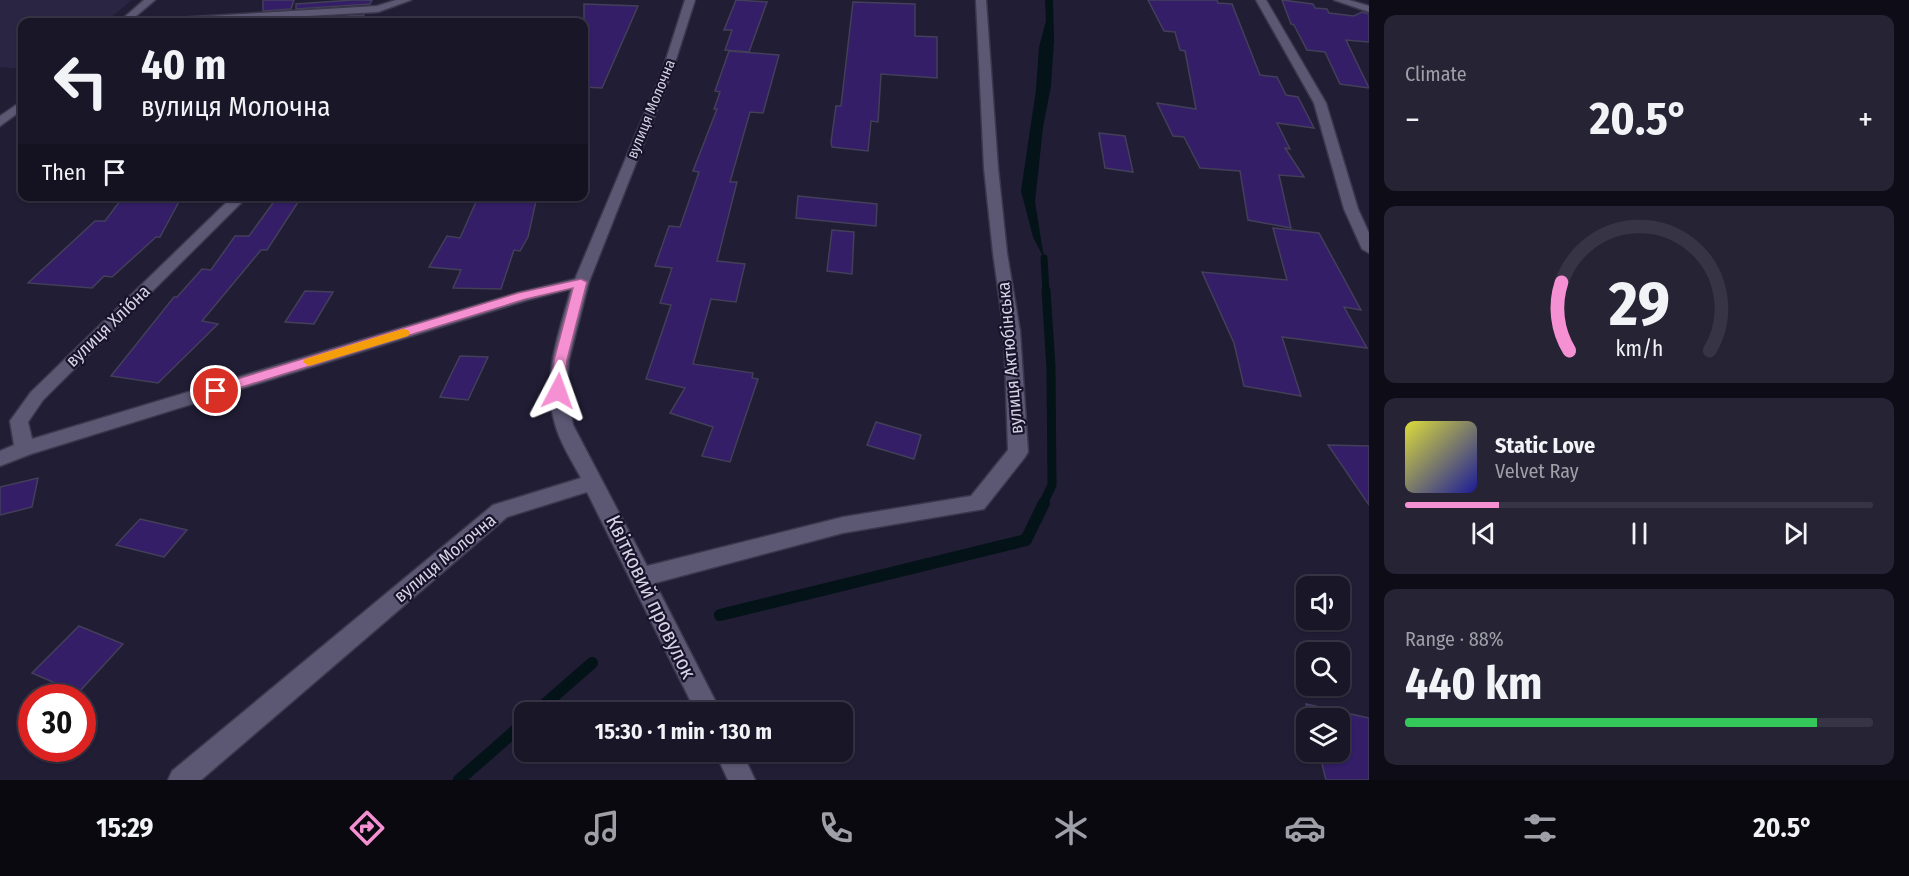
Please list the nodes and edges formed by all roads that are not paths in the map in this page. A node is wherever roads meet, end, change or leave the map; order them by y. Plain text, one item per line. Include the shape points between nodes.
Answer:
1 (150, 0) edge
2 (407, 0) edge
3 (690, 0) edge
4 (981, 0) edge
5 (1261, 0) edge
6 (1339, 0) edge
7 (1369, 9) edge
8 (396, 15) dead end
9 (129, 18) edge
10 (227, 18) edge
11 (18, 108) edge
12 (0, 122) edge
13 (236, 201) edge
14 (1369, 249) edge
15 (581, 282) junction
16 (24, 449) junction
17 (0, 459) edge
18 (594, 482) junction
19 (641, 577) junction
20 (704, 702) edge
21 (733, 762) edge
22 (182, 780) edge
23 (742, 780) edge

1 - 9 street
2 - 8 street
2 - 10 street via 378,9
3 - 15 street, вулиця Молочна via 667,72
4 - 19 street, вулиця Актюбінська via 992,168 1012,331 1018,452 977,503 843,525
5 - 14 street via 1320,103 1351,209
6 - 7 street
11 - 12 street
13 - 16 street, вулиця Хлібна via 37,396 19,421
15 - 16 street via 523,296
15 - 18 street, вулиця Молочна via 560,360 558,391 564,424
16 - 17 street
18 - 19 street, Квітковий провулок
18 - 22 street, вулиця Молочна via 500,511
19 - 20 street, Квітковий провулок
21 - 23 street

